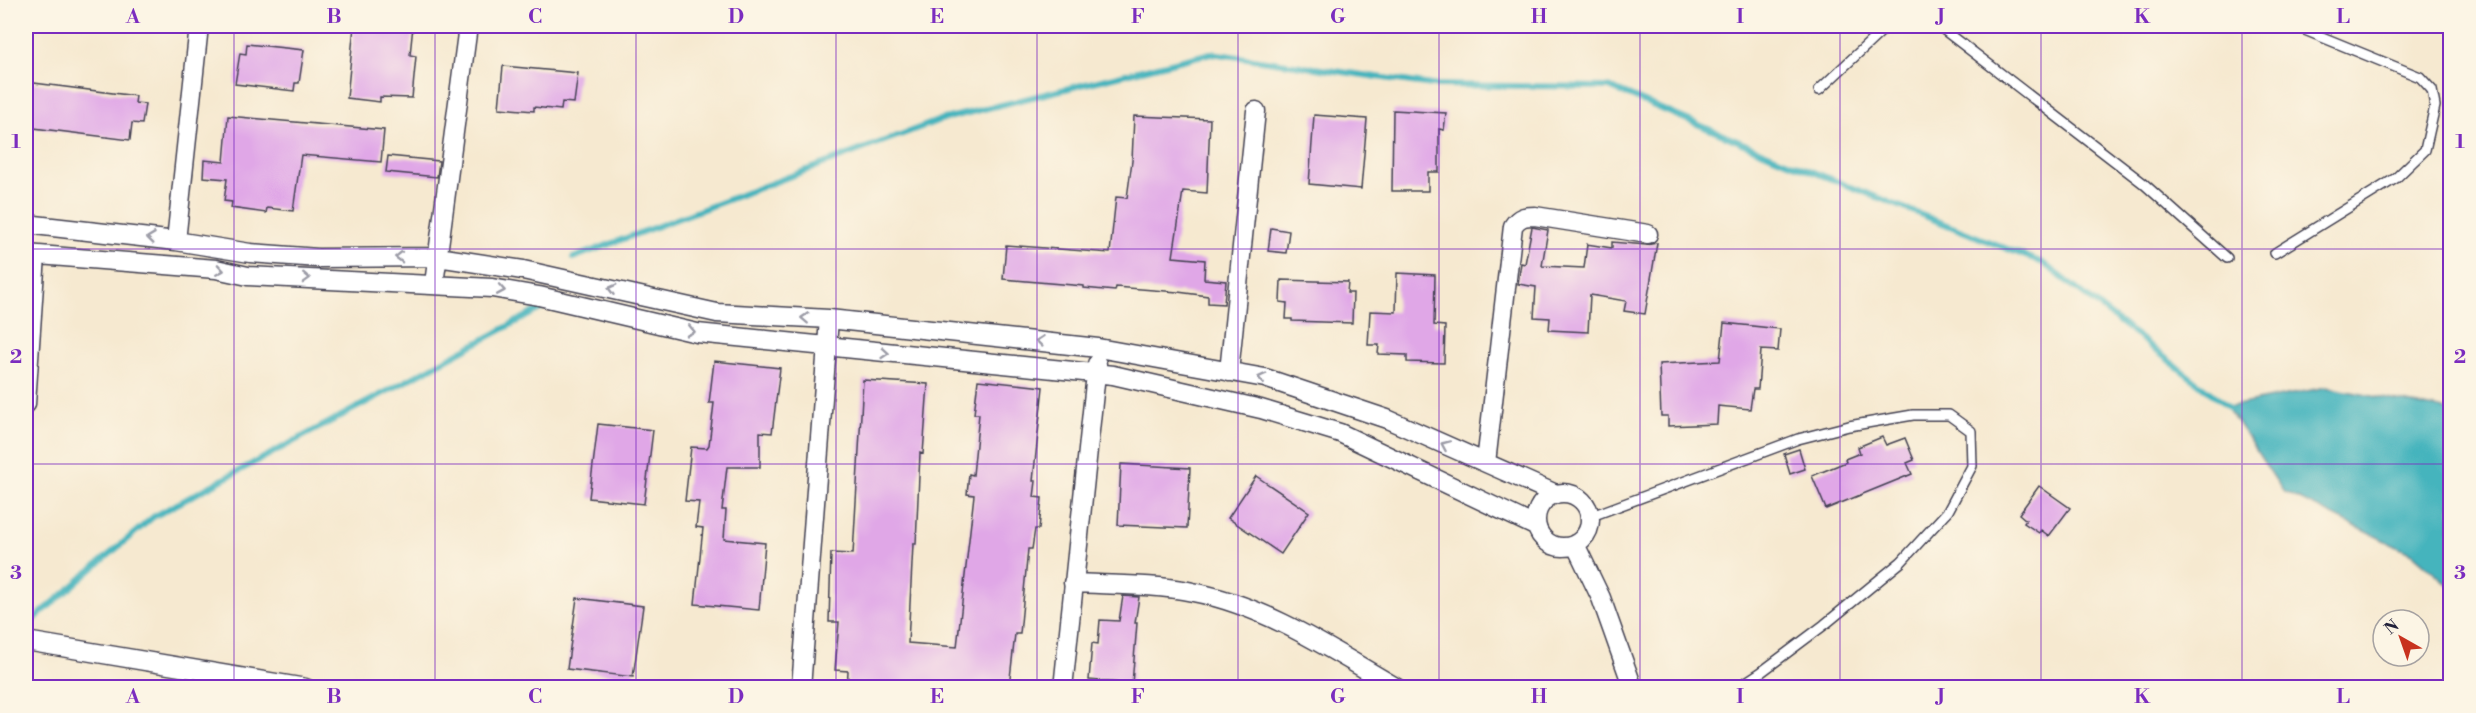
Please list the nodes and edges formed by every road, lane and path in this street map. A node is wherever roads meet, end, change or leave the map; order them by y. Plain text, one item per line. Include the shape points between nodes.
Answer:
1 (199, 26) edge
2 (468, 26) edge
3 (1887, 26) edge
4 (1939, 26) edge
5 (2295, 26) edge
6 (1819, 90) dead end
7 (1256, 111) dead end
8 (26, 224) edge
9 (1648, 234) dead end
10 (176, 240) junction
11 (2275, 253) dead end
12 (31, 255) edge
13 (438, 256) junction
14 (2227, 258) dead end
15 (434, 284) junction
16 (829, 319) junction
17 (827, 348) junction
18 (1098, 348) junction
19 (1229, 372) junction
20 (1096, 374) junction
21 (26, 405) edge
22 (1486, 463) junction
23 (1556, 494) junction
24 (1589, 517) junction
25 (1536, 527) junction
26 (1575, 544) junction
27 (1073, 583) junction
28 (26, 641) edge
29 (306, 687) edge
30 (801, 687) edge
31 (1062, 687) edge
32 (1397, 687) edge
33 (1633, 687) edge
34 (1737, 687) edge

1 - 10 street
2 - 13 street
3 - 6 lane
4 - 14 lane via 2143,183
5 - 11 lane via 2420,77 2432,90 2435,106 2425,150 2410,166
7 - 19 street
10 -> 8 street
9 - 22 street via 1535,216 1518,219 1513,226
13 -> 10 street via 318,258 250,253
12 -> 15 street via 216,269 248,276
12 - 21 street
13 - 15 street
16 -> 13 street via 717,313 523,270
15 -> 17 street via 539,296 697,333
16 - 17 street
18 -> 16 street
17 -> 20 street
17 - 30 street
18 - 19 street
18 - 20 street
22 -> 19 street via 1387,419 1264,378
20 - 25 street via 1261,409 1340,433
20 - 27 street
22 - 23 street
23 - 24 street via 1571,494 1584,503
23 - 25 street via 1543,502 1536,515
24 - 26 street via 1589,528
24 - 34 lane via 1798,439 1849,426 1913,415 1949,414 1971,431 1972,466 1948,511 1901,562 1824,625
25 - 26 street via 1546,542 1560,548
26 - 33 street via 1601,598
27 - 31 street
27 - 32 street via 1193,592 1238,604
28 - 29 street

